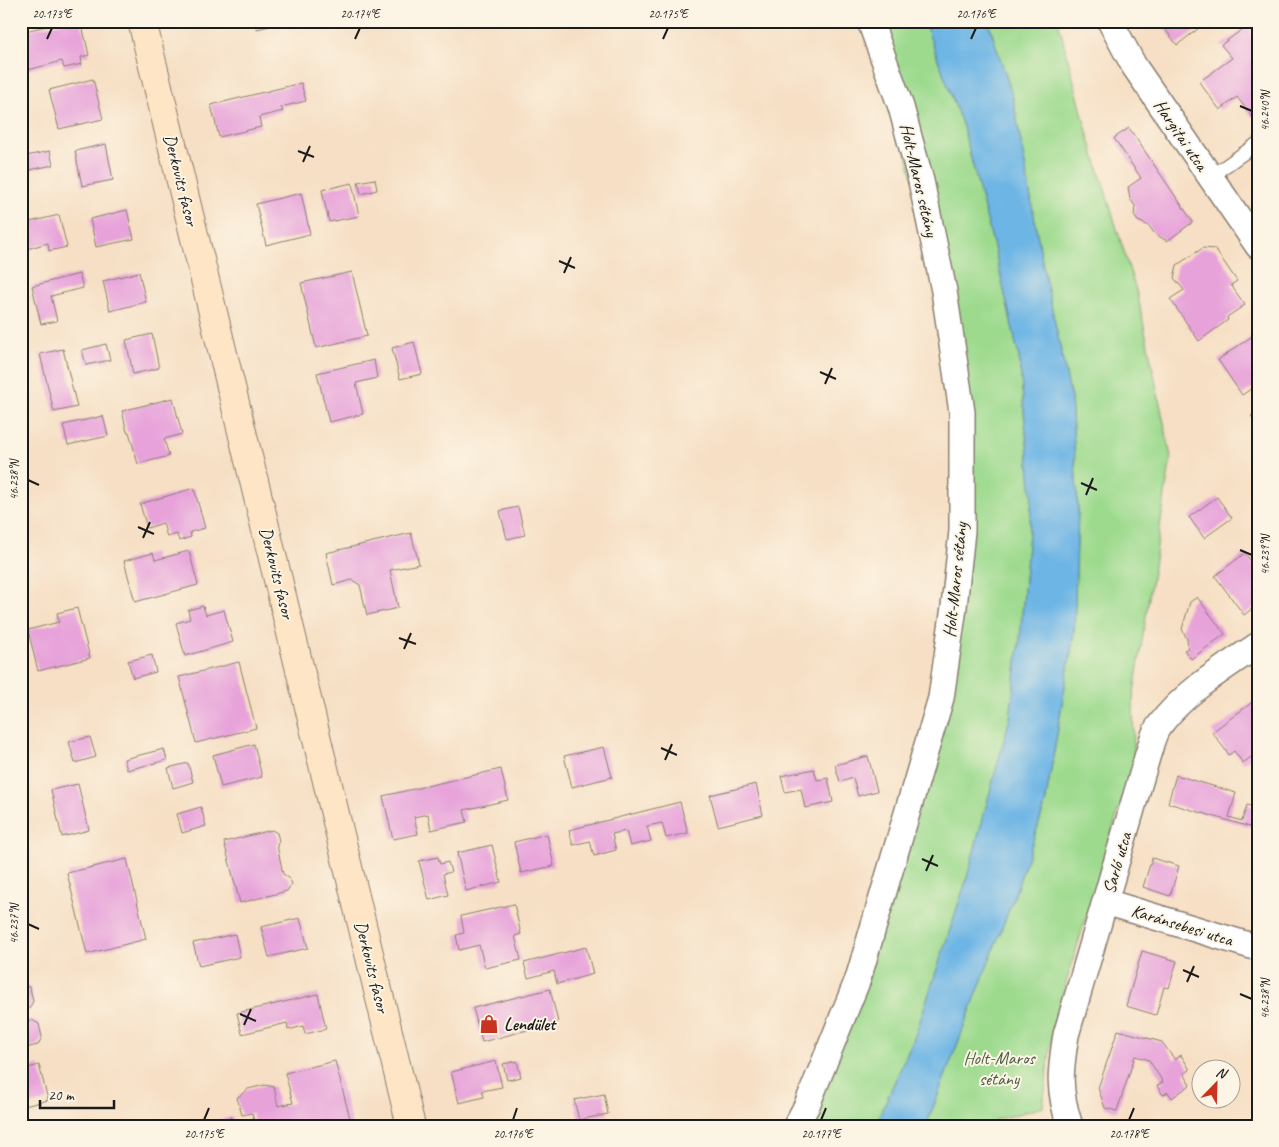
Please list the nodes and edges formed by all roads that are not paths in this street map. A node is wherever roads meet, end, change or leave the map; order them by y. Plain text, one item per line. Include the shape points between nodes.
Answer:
1 (142, 21) edge
2 (870, 21) edge
3 (1110, 21) edge
4 (1258, 143) edge
5 (1210, 176) junction
6 (1258, 246) edge
7 (1258, 645) edge
8 (1106, 902) junction
9 (1258, 948) edge
10 (411, 1126) edge
11 (796, 1126) edge
12 (1070, 1126) edge

1 - 10 street, Derkovits fasor
2 - 11 street, Holt-Maros sétány via 901,107 921,181 944,291 962,412 962,531 941,698 858,979
3 - 5 street, Hargitai utca via 1134,66
4 - 5 lane
5 - 6 street, Hargitai utca
7 - 8 street, Sarló utca via 1179,704 1158,727
8 - 9 street, Karánsebesi utca
8 - 12 street, Sarló utca via 1066,1035 1061,1064 1060,1092

